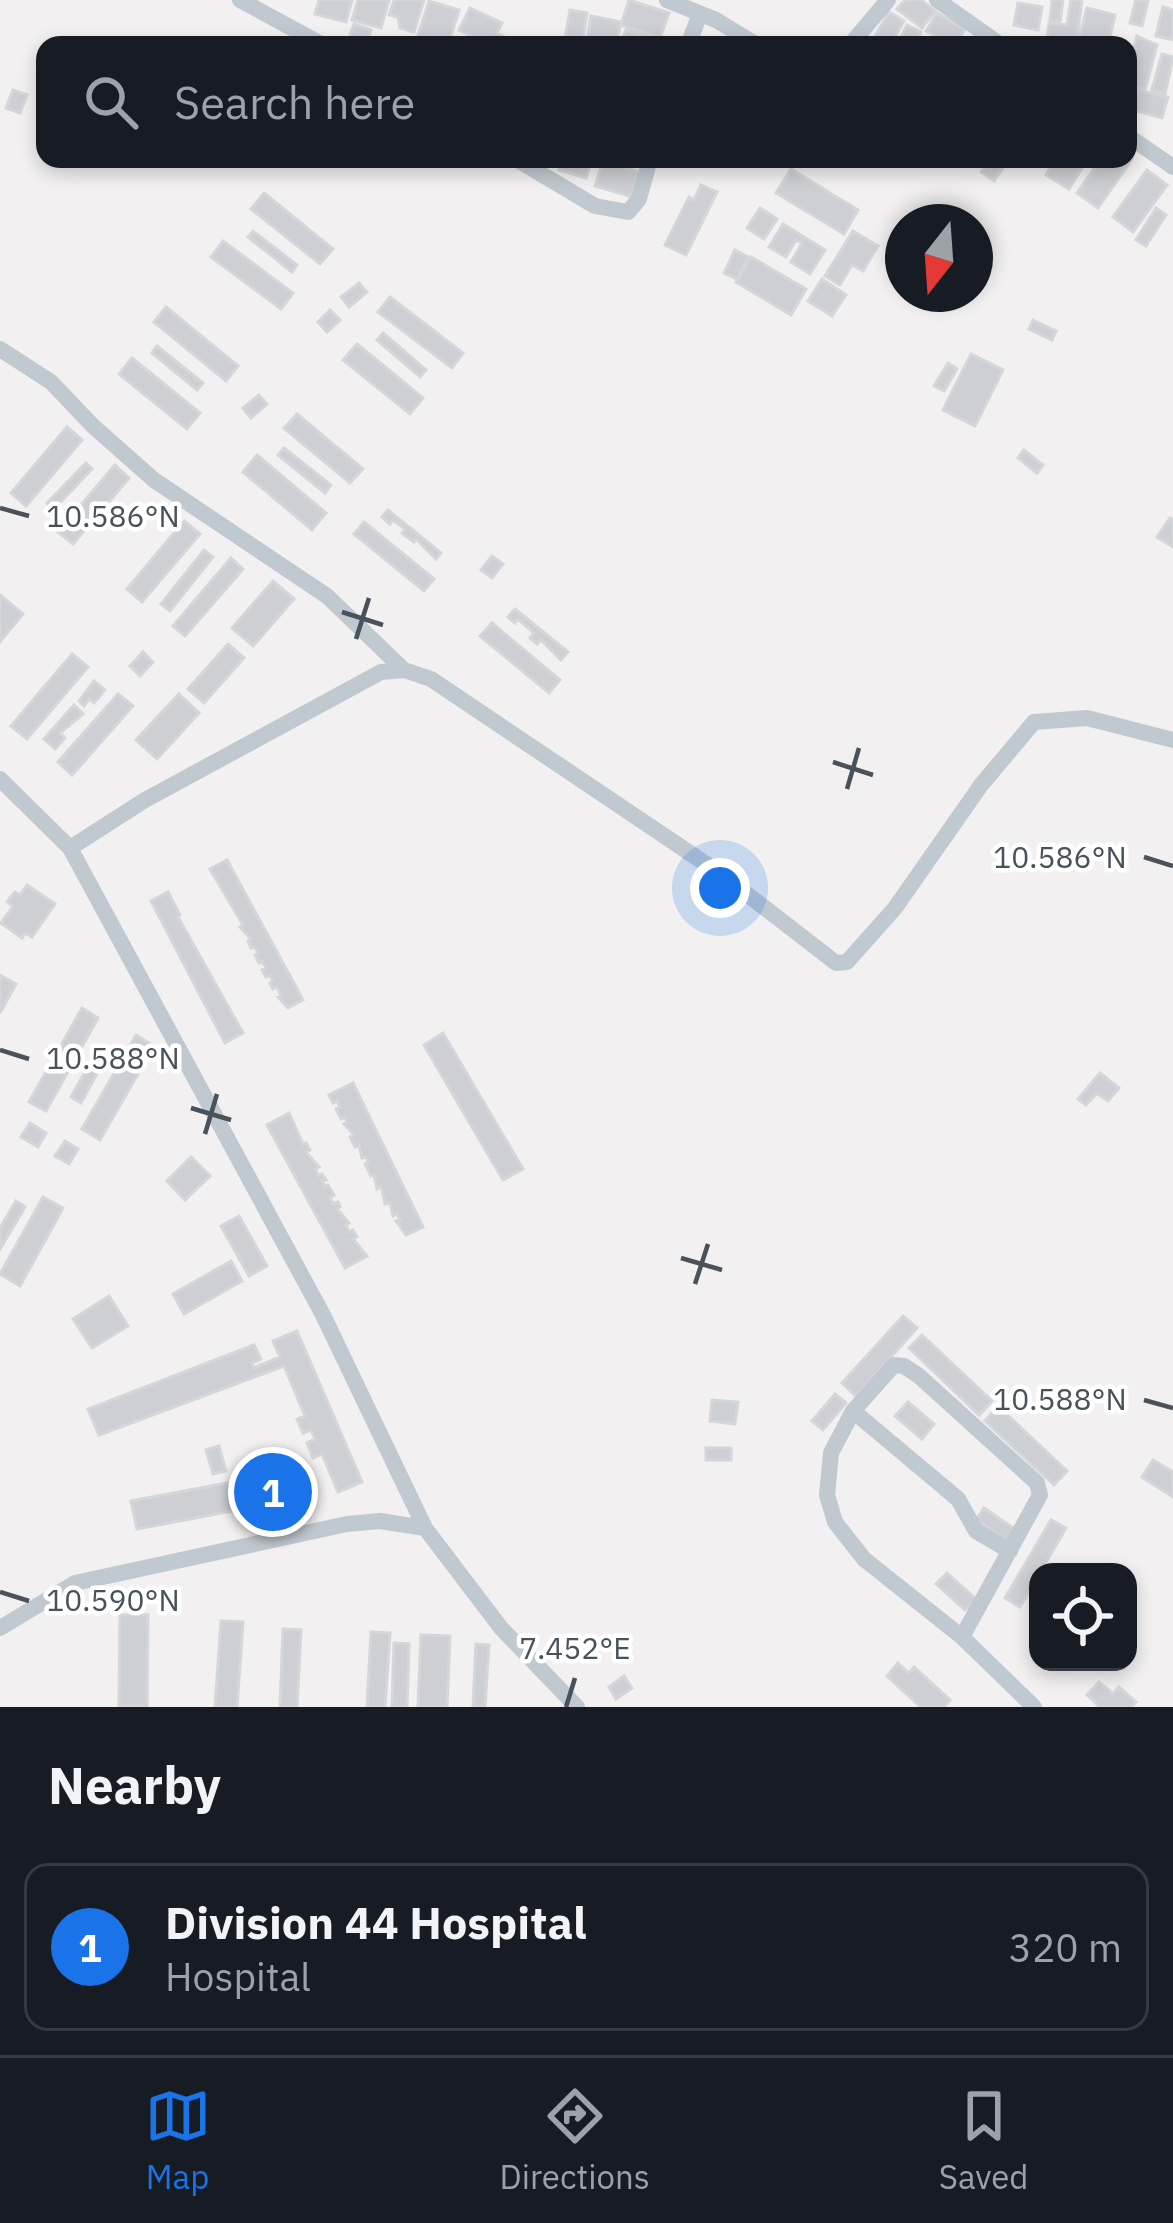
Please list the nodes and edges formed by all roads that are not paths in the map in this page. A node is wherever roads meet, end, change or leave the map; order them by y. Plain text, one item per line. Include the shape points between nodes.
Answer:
1 (240, 0) edge
2 (667, 0) edge
3 (888, 0) edge
4 (937, 0) edge
5 (700, 14) junction
6 (306, 36) edge
7 (691, 36) edge
8 (741, 36) edge
9 (858, 36) edge
10 (987, 36) edge
11 (1137, 142) edge
12 (1173, 167) edge
13 (531, 168) edge
14 (648, 168) edge
15 (0, 349) edge
16 (404, 670) junction
17 (1173, 740) edge
18 (1, 783) edge
19 (70, 848) junction
20 (853, 1411) junction
21 (424, 1528) junction
22 (1010, 1552) junction
23 (0, 1628) edge
24 (962, 1637) junction
25 (577, 1707) edge
26 (1034, 1707) edge

1 - 6 street
2 - 5 street
3 - 9 street
4 - 10 street
5 - 7 street
5 - 8 street
11 - 12 street
13 - 14 street via 595,206 628,212
15 - 16 street via 51,382 154,480 327,596
16 - 17 street via 431,679 575,774 836,963 858,954 1034,722 1087,718
16 - 19 street via 321,702
18 - 19 street
19 - 21 street via 323,1315
20 - 22 street via 958,1499 976,1531
20 - 22 street via 894,1365 936,1391 1037,1483 1040,1495
20 - 24 street via 831,1454 827,1495 835,1522 864,1559
21 - 23 street via 347,1524 75,1583
21 - 25 street via 501,1628
22 - 24 street
24 - 26 street

